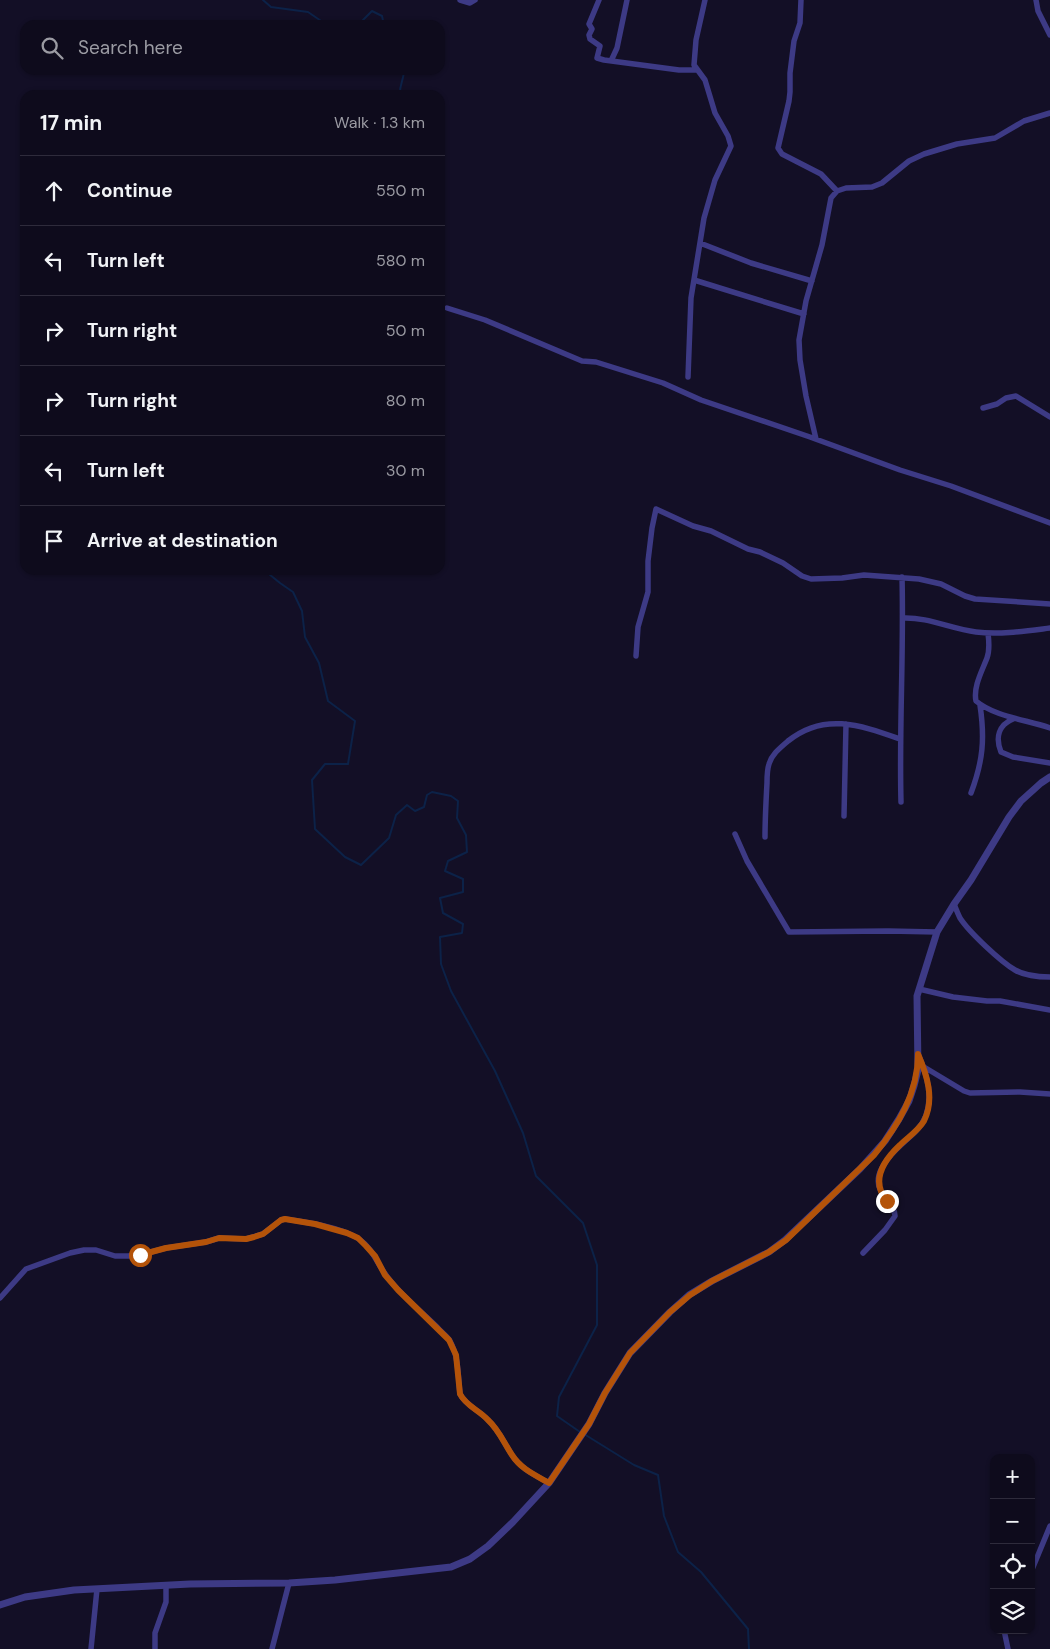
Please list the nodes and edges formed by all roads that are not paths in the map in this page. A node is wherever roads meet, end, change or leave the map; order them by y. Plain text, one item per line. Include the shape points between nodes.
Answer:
1 (460, 0) edge
2 (475, 0) edge
3 (599, 0) edge
4 (627, 0) edge
5 (705, 0) edge
6 (802, 0) edge
7 (1036, 0) edge
8 (1050, 33) edge
9 (611, 61) junction
10 (697, 70) junction
11 (1050, 113) edge
12 (837, 191) junction
13 (700, 243) junction
14 (694, 280) junction
15 (812, 281) junction
16 (447, 308) dead end
17 (804, 314) junction
18 (688, 377) dead end
19 (983, 408) dead end
20 (1050, 417) edge
21 (816, 439) junction
22 (1050, 523) edge
23 (902, 578) junction
24 (1050, 604) edge
25 (903, 618) junction
26 (1050, 628) edge
27 (988, 633) junction
28 (636, 656) dead end
29 (980, 704) junction
30 (1013, 718) junction
31 (846, 724) junction
32 (1050, 728) edge
33 (900, 739) junction
34 (1050, 763) edge
35 (1050, 777) edge
36 (971, 793) dead end
37 (901, 802) dead end
38 (844, 816) dead end
39 (735, 834) dead end
40 (766, 837) dead end
41 (954, 904) junction
42 (937, 932) junction
43 (1050, 977) edge
44 (919, 989) junction
45 (1050, 1010) edge
46 (918, 1054) junction
47 (924, 1067) junction
48 (1050, 1094) edge
49 (862, 1253) dead end
50 (0, 1298) edge
51 (549, 1483) junction
52 (1050, 1526) edge
53 (1035, 1562) edge
54 (289, 1583) junction
55 (166, 1586) junction
56 (97, 1589) junction
57 (0, 1605) edge
58 (1005, 1634) edge
59 (91, 1649) edge
60 (155, 1649) edge
61 (272, 1649) edge
62 (1008, 1649) edge

1 - 2 street via 470,3
3 - 9 street via 589,24 592,29 589,37 600,46 596,58
4 - 9 street via 617,48
5 - 10 street via 693,60
6 - 12 street via 794,41 788,106 778,148 782,154 821,174
7 - 8 street
9 - 10 street
10 - 13 street via 705,80 715,112 731,142 709,201
11 - 12 street via 1024,121 995,138 957,144 924,154 872,187
12 - 15 street via 831,198
13 - 14 street
13 - 15 street via 751,263
14 - 17 street
14 - 18 street
15 - 17 street
16 - 21 street via 582,360 655,380 701,400
17 - 21 street via 799,340 800,360
19 - 20 street via 1016,396
21 - 22 street
23 - 24 street via 941,584 975,598
23 - 25 street
23 - 28 street via 864,575 811,579 783,562 656,509 648,561 648,592 638,627
25 - 27 street
25 - 33 street
26 - 27 street
27 - 29 street via 988,651 975,693 976,702
29 - 30 street
29 - 36 street via 984,738
30 - 32 street
30 - 34 street via 1001,727 997,741 1001,752
31 - 33 street
31 - 38 street
31 - 40 street via 816,725 804,730 772,757 768,766
33 - 37 street
35 - 41 street via 1021,801
39 - 42 street via 789,932
41 - 42 street
41 - 43 street via 961,919 978,939 1011,967 1022,973
42 - 44 street
44 - 45 street via 953,997 1000,1000
44 - 46 street
46 - 47 street
46 - 51 street via 918,1070 909,1101 874,1155 786,1240 704,1286 670,1312 630,1353 589,1424
47 - 48 street via 970,1093
47 - 49 street via 930,1096 924,1120 918,1130 898,1146 878,1177 882,1196 894,1209 895,1216
50 - 51 street via 26,1269 84,1250 128,1256 219,1238 246,1239 263,1234 285,1219 347,1233 366,1246 398,1290 449,1340 456,1355 462,1399 498,1431 513,1457 526,1471
51 - 54 street via 488,1546 470,1559 450,1567
52 - 53 street
54 - 55 street
54 - 61 street
55 - 56 street
55 - 60 street via 166,1602 155,1633
56 - 57 street via 25,1597
56 - 59 street
58 - 62 street

